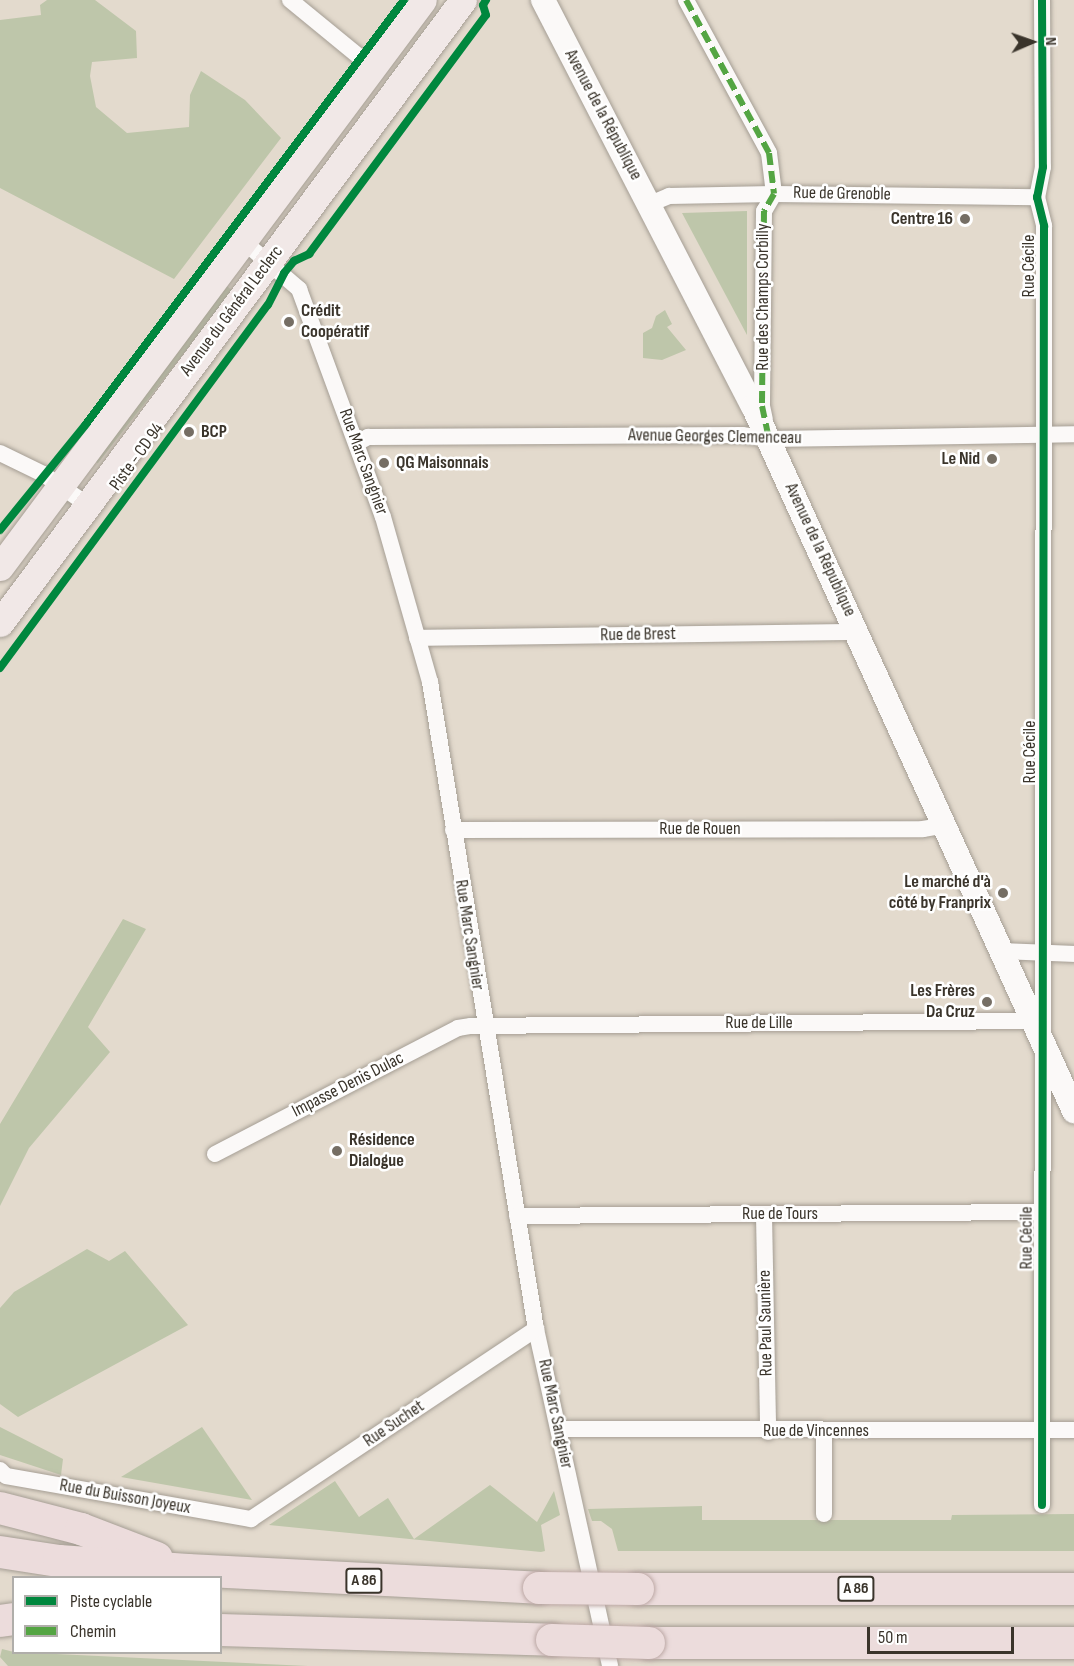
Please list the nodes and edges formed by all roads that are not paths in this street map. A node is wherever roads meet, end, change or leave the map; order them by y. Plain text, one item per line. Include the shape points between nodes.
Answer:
1 (290, 0) edge
2 (423, 0) edge
3 (463, 0) edge
4 (543, 0) edge
5 (686, 0) edge
6 (1042, 0) edge
7 (372, 67) junction
8 (387, 102) junction
9 (774, 194) junction
10 (1037, 197) junction
11 (650, 204) junction
12 (243, 241) junction
13 (269, 261) junction
14 (1074, 434) edge
15 (1044, 435) junction
16 (769, 438) junction
17 (357, 442) junction
18 (0, 453) edge
19 (59, 487) junction
20 (88, 505) junction
21 (1, 565) edge
22 (0, 622) edge
23 (858, 632) junction
24 (417, 638) junction
25 (946, 825) junction
26 (453, 830) junction
27 (1003, 951) junction
28 (1045, 954) junction
29 (1074, 954) edge
30 (484, 1025) junction
31 (1039, 1030) junction
32 (1074, 1111) edge
33 (215, 1154) dead end
34 (1042, 1212) junction
35 (764, 1215) junction
36 (517, 1216) junction
37 (536, 1329) junction
38 (559, 1429) junction
39 (1041, 1430) junction
40 (1074, 1430) edge
41 (824, 1431) junction
42 (768, 1432) junction
43 (0, 1470) edge
44 (1042, 1505) dead end
45 (0, 1508) edge
46 (824, 1514) dead end
47 (0, 1520) edge
48 (251, 1520) joint
49 (81, 1529) junction
50 (0, 1552) edge
51 (188, 1570) junction
52 (1074, 1589) edge
53 (222, 1630) edge
54 (1074, 1643) edge
55 (610, 1666) edge

1 - 7 street
2 - 7 main road, Avenue du Général Leclerc
3 - 8 main road, Avenue du Général Leclerc
4 - 11 main road, Avenue de la République
5 - 9 street, Rue des Champs Corbilly via 770,153
6 - 10 street, Rue Cécile via 1043,167
7 - 8 main road via 383,80
7 - 12 main road, Avenue du Général Leclerc
8 - 13 main road, Avenue du Général Leclerc
9 - 10 street, Rue de Grenoble
9 - 11 street, Rue de Grenoble via 669,196
9 - 16 street, Rue des Champs Corbilly via 764,211 762,406
10 - 15 street, Rue Cécile via 1044,221
11 - 16 main road, Avenue de la République
12 - 13 street, Rue Marc Sangnier
12 - 19 main road, Avenue du Général Leclerc
13 - 17 street, Rue Marc Sangnier via 299,289
13 - 20 main road, Avenue du Général Leclerc
14 - 15 street, Avenue Georges Clemenceau
15 - 16 street, Avenue Georges Clemenceau
15 - 28 street, Rue Cécile
16 - 17 street, Avenue Georges Clemenceau via 368,437
16 - 23 main road, Avenue de la République
17 - 24 street, Rue Marc Sangnier via 392,544
18 - 19 street via 43,474
19 - 20 street
19 - 21 main road, Avenue du Général Leclerc
20 - 22 main road, Avenue du Général Leclerc
23 - 24 street, Rue de Brest
23 - 25 main road, Avenue de la République
24 - 26 street, Rue Marc Sangnier via 430,682
25 - 26 street, Rue de Rouen via 923,829
25 - 27 main road, Avenue de la République
26 - 30 street, Rue Marc Sangnier
27 - 28 street
27 - 31 main road, Avenue de la République
28 - 29 street
28 - 31 street, Rue Cécile
30 - 31 street, Rue de Lille
30 - 33 street, Impasse Denis Dulac via 458,1028
30 - 36 street, Rue Marc Sangnier
31 - 32 main road, Avenue de la République
31 - 34 street, Rue Cécile
34 - 35 street, Rue de Tours
34 - 39 street, Rue Cécile
35 - 36 street, Rue de Tours
35 - 42 street, Rue Paul Saunière
36 - 37 street, Rue Marc Sangnier
37 - 38 street, Rue Marc Sangnier
37 - 48 street, Rue Suchet
38 - 42 street, Rue de Vincennes
38 - 55 street, Rue Marc Sangnier
39 - 40 street, Rue de Vincennes
39 - 41 street, Rue de Vincennes
39 - 44 street, Rue Cécile
41 - 42 street, Rue de Vincennes
41 - 46 street
43 - 48 street, Rue du Buisson Joyeux via 6,1476
45 - 49 highway
47 - 49 highway
49 - 51 highway
50 - 51 highway, A 86 via 59,1561
51 - 52 highway, A 86, bridge via 540,1588
53 - 54 highway, bridge via 649,1643

